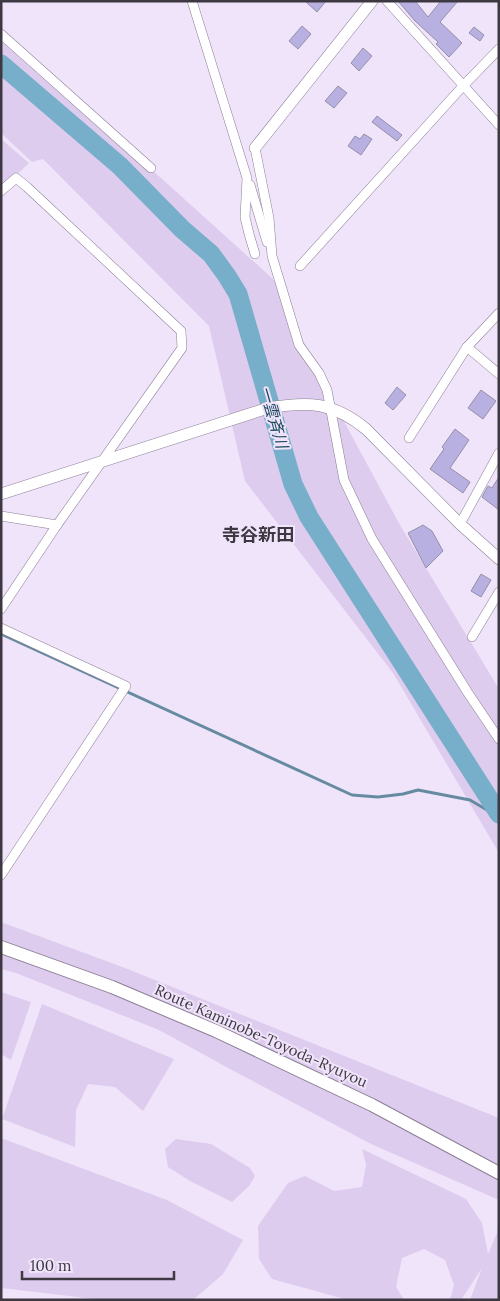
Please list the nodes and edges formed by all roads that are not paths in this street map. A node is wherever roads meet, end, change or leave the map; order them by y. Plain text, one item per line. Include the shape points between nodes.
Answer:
1 (192, 1) edge
2 (372, 1) edge
3 (387, 1) edge
4 (1, 34) edge
5 (499, 49) edge
6 (463, 86) junction
7 (499, 125) edge
8 (255, 148) joint
9 (150, 168) dead end
10 (247, 178) junction
11 (1, 191) edge
12 (255, 254) dead end
13 (272, 256) junction
14 (300, 266) dead end
15 (499, 313) edge
16 (466, 347) junction
17 (499, 374) edge
18 (330, 408) junction
19 (409, 438) dead end
20 (498, 455) edge
21 (103, 461) junction
22 (1, 494) edge
23 (1, 516) edge
24 (460, 524) junction
25 (58, 525) junction
26 (499, 559) edge
27 (499, 592) edge
28 (1, 609) edge
29 (1, 628) edge
30 (472, 637) dead end
31 (499, 739) edge
32 (1, 875) edge
33 (1, 948) edge
34 (499, 1173) edge

1 - 10 street
2 - 8 street
3 - 6 street
4 - 9 street
5 - 6 street
6 - 7 street
6 - 14 street
8 - 13 street via 269,218
10 - 12 street via 245,216
10 - 13 street
11 - 21 street via 16,178 181,331 182,348
13 - 18 street via 299,345 319,373 327,390
15 - 16 street
16 - 17 street
16 - 19 street
18 - 21 street via 316,404 268,408
18 - 24 street via 366,429
18 - 31 street via 344,480 372,539
20 - 24 street
21 - 22 street
21 - 25 street
23 - 25 street
24 - 26 street
25 - 28 street
27 - 30 street
29 - 32 street via 126,686
33 - 34 main road, Route Kaminobe-Toyoda-Ryuyou via 112,987 216,1031 372,1105

